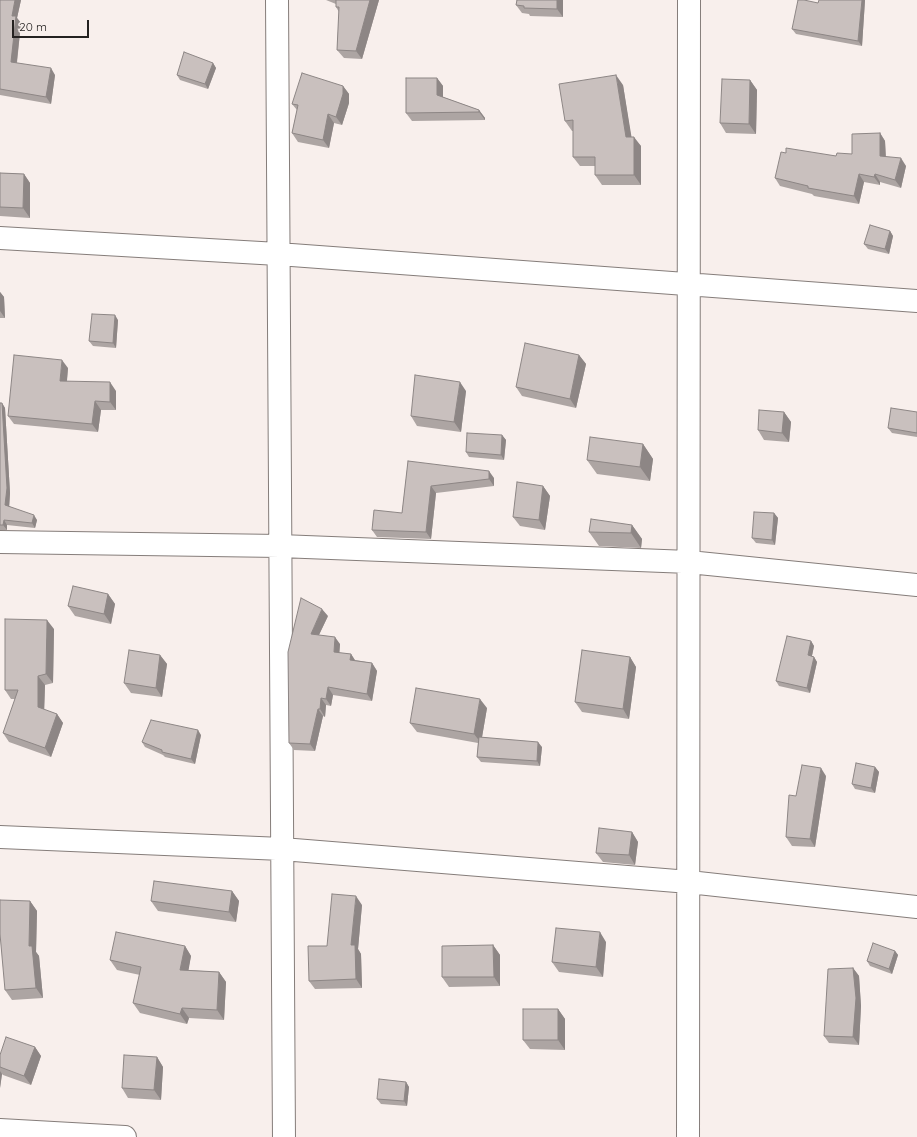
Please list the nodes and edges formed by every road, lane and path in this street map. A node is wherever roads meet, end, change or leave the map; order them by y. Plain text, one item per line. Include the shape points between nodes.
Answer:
1 (277, 0) edge
2 (689, 0) edge
3 (0, 238) edge
4 (278, 254) junction
5 (689, 284) junction
6 (917, 301) edge
7 (0, 542) edge
8 (280, 546) junction
9 (689, 562) junction
10 (917, 585) edge
11 (0, 837) edge
12 (282, 849) junction
13 (689, 882) junction
14 (917, 907) edge
15 (0, 1130) edge
16 (125, 1137) edge
17 (284, 1137) edge
18 (688, 1137) edge

1 - 4 street
2 - 5 street
3 - 4 street
4 - 5 street
4 - 8 street
5 - 6 street
5 - 9 street
7 - 8 street
8 - 9 street
8 - 12 street
9 - 10 street
9 - 13 street
11 - 12 street
12 - 13 street
12 - 17 street
13 - 14 street
13 - 18 street
15 - 16 street

